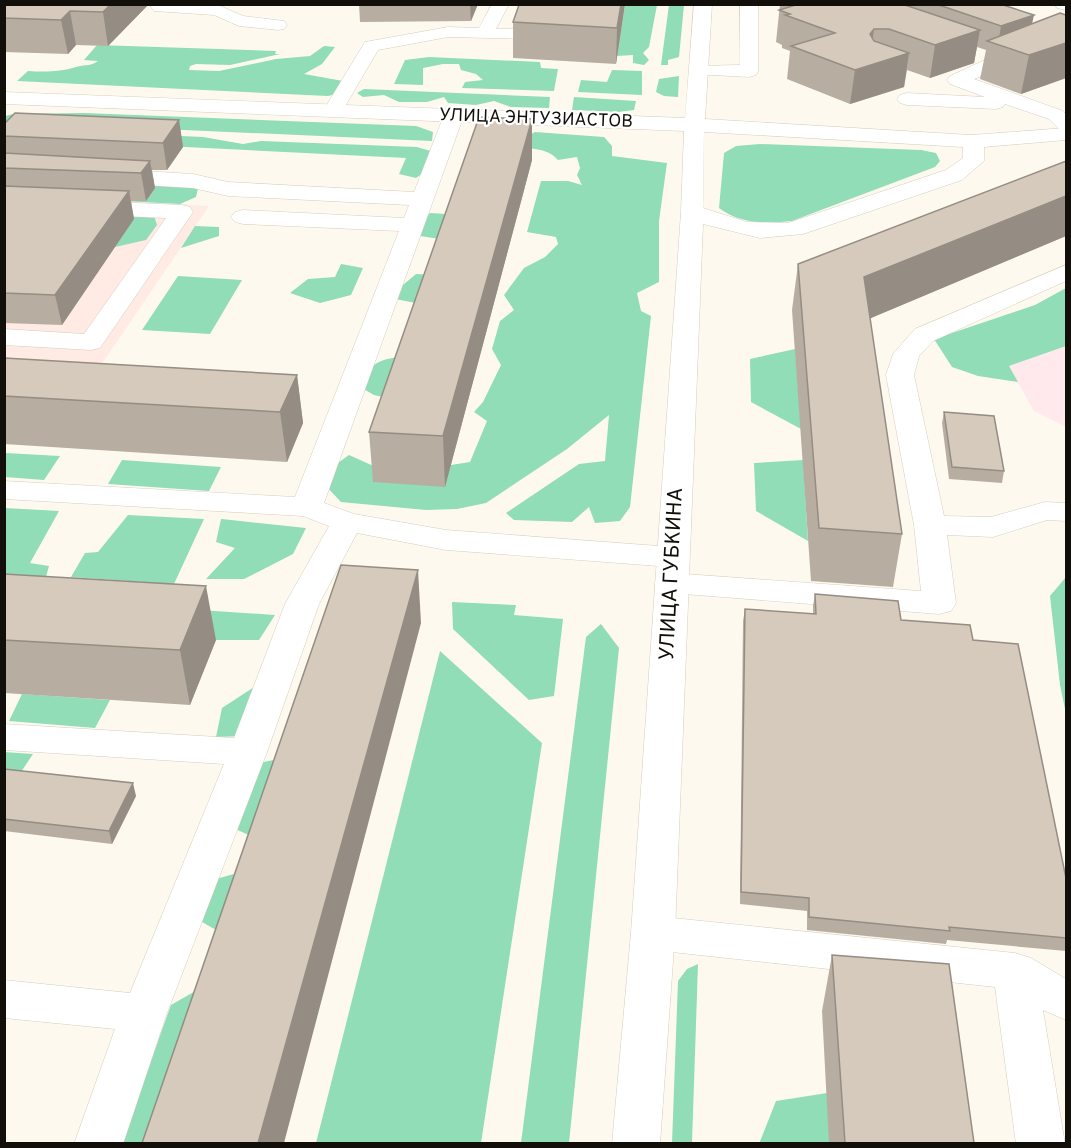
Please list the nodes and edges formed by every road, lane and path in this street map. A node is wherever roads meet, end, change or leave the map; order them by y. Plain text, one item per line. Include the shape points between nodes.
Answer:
1 (162, 4) edge
2 (501, 4) edge
3 (538, 4) edge
4 (703, 4) edge
5 (749, 4) edge
6 (221, 7) edge
7 (278, 25) dead end
8 (485, 33) junction
9 (1066, 36) edge
10 (976, 55) dead end
11 (996, 62) junction
12 (700, 70) junction
13 (908, 90) edge
14 (4, 98) edge
15 (1019, 103) junction
16 (333, 111) junction
17 (454, 115) junction
18 (694, 125) junction
19 (1066, 125) edge
20 (1066, 134) edge
21 (971, 141) junction
22 (87, 175) edge
23 (422, 199) junction
24 (4, 204) edge
25 (692, 212) junction
26 (243, 217) dead end
27 (411, 225) junction
28 (1066, 272) edge
29 (4, 337) edge
30 (4, 490) edge
31 (307, 507) junction
32 (1066, 512) edge
33 (347, 522) junction
34 (930, 525) junction
35 (672, 570) junction
36 (4, 737) edge
37 (248, 752) junction
38 (652, 933) junction
39 (1015, 971) junction
40 (4, 999) edge
41 (1066, 1002) edge
42 (144, 1013) junction
43 (98, 1143) edge
44 (636, 1143) edge
45 (1041, 1143) edge

1 - 6 main road via 160,7
2 - 8 main road
3 - 8 main road via 523,35
4 - 12 main road, УЛИЦА ГУБКИНА
5 - 12 main road via 749,71
6 - 7 main road via 239,21
8 - 16 main road via 448,32 371,46
9 - 11 main road
10 - 11 main road
11 - 15 main road via 957,80
12 - 18 main road, УЛИЦА ГУБКИНА
13 - 15 main road via 974,104
14 - 16 main road, УЛИЦА ЭНТУЗИАСТОВ
15 - 19 main road via 1056,115
16 - 17 main road, УЛИЦА ЭНТУЗИАСТОВ
17 - 18 main road, УЛИЦА ЭНТУЗИАСТОВ
17 - 23 main road
18 - 21 main road, УЛИЦА ЭНТУЗИАСТОВ
18 - 25 main road, УЛИЦА ГУБКИНА
20 - 21 main road, УЛИЦА ЭНТУЗИАСТОВ
21 - 25 main road via 975,150 973,161 954,175 803,228 780,233 744,230
22 - 23 main road via 193,181 228,189
23 - 27 main road
24 - 29 main road via 182,212 91,342
25 - 35 main road, УЛИЦА ГУБКИНА
26 - 27 main road
27 - 31 main road
28 - 34 main road via 924,335 906,354 900,375
30 - 31 main road
31 - 33 main road
32 - 34 main road via 1045,511 993,527
33 - 35 main road via 446,540
33 - 37 main road via 302,603
34 - 35 main road via 939,603
35 - 38 main road, УЛИЦА ГУБКИНА
36 - 37 main road
37 - 42 main road
38 - 39 main road
38 - 44 main road, УЛИЦА ГУБКИНА
39 - 41 main road
39 - 45 main road
40 - 42 main road
42 - 43 main road

